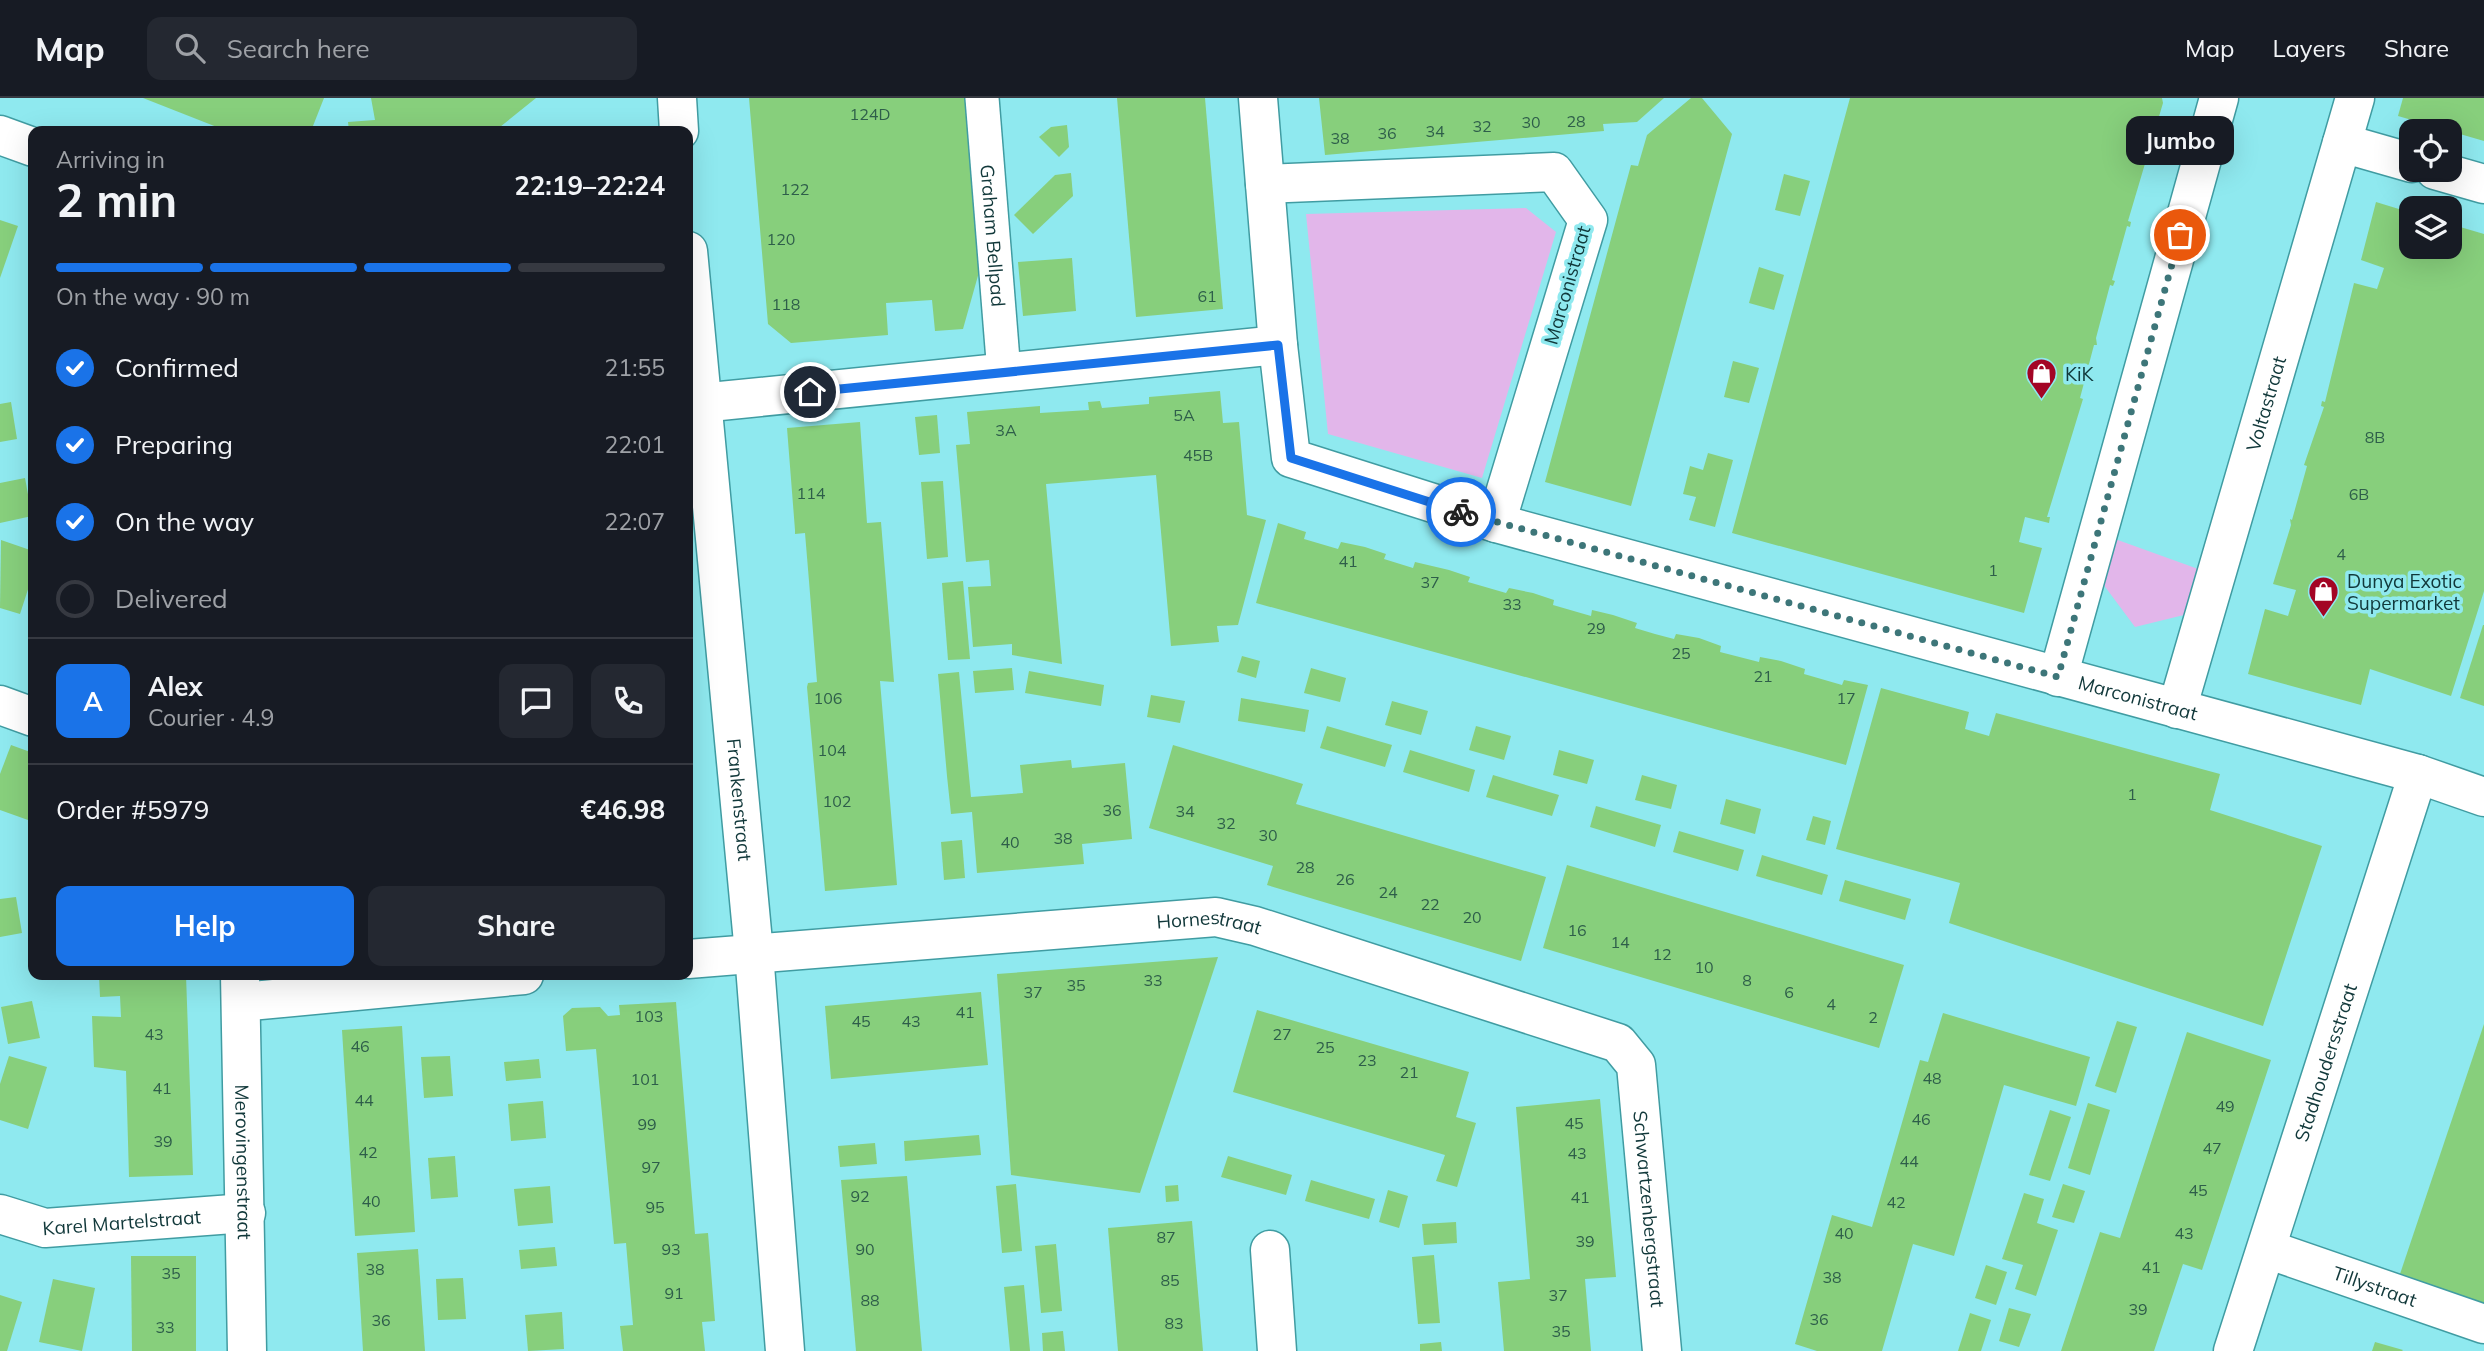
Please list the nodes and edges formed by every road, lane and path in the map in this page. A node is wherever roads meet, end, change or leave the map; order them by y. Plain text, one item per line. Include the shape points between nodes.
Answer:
1 (677, 98) edge
2 (982, 98) edge
3 (1258, 98) edge
4 (2219, 98) edge
5 (2355, 98) edge
6 (679, 126) edge
7 (0, 135) edge
8 (2343, 143) junction
9 (28, 145) edge
10 (2399, 159) edge
11 (2462, 178) edge
12 (1265, 184) junction
13 (2484, 184) edge
14 (693, 314) edge
15 (1278, 345) junction
16 (1004, 373) junction
17 (700, 403) junction
18 (1496, 523) junction
19 (2058, 677) junction
20 (0, 705) edge
21 (2177, 709) junction
22 (28, 715) edge
23 (2418, 774) junction
24 (2484, 797) edge
25 (754, 953) junction
26 (693, 959) edge
27 (415, 980) edge
28 (241, 988) edge
29 (1636, 1065) joint
30 (246, 1213) junction
31 (0, 1214) edge
32 (2267, 1248) junction
33 (1270, 1250) dead end
34 (2484, 1324) edge
35 (247, 1351) edge
36 (785, 1351) edge
37 (1278, 1351) edge
38 (1662, 1351) edge
39 (2233, 1351) edge

1 - 6 street
2 - 16 lane, Graham Bellpad
3 - 12 street, Marconistraat
4 - 19 street
5 - 8 street, Voltastraat
7 - 9 street
8 - 10 street
8 - 21 street, Voltastraat
11 - 13 street
12 - 15 street, Marconistraat
12 - 18 street, Marconistraat via 1554,172 1588,220
14 - 17 street, Frankenstraat
15 - 16 street
15 - 18 street, Marconistraat via 1291,458
16 - 17 street
17 - 25 street, Frankenstraat
18 - 19 street, Marconistraat
19 - 21 street, Marconistraat
20 - 22 street
21 - 23 street, Marconistraat
23 - 24 street, Marconistraat
23 - 32 street, Stadhoudersstraat
25 - 26 street, Hornestraat
25 - 29 street, Hornestraat via 1216,917 1618,1043
25 - 36 street, Frankenstraat
27 - 28 street
28 - 30 street, Merovingenstraat
29 - 38 street, Schwartzenbergstraat
30 - 31 street, Karel Martelstraat via 45,1228
30 - 35 street, Merovingenstraat
32 - 34 street, Tillystraat
32 - 39 street, Stadhoudersstraat
33 - 37 street

